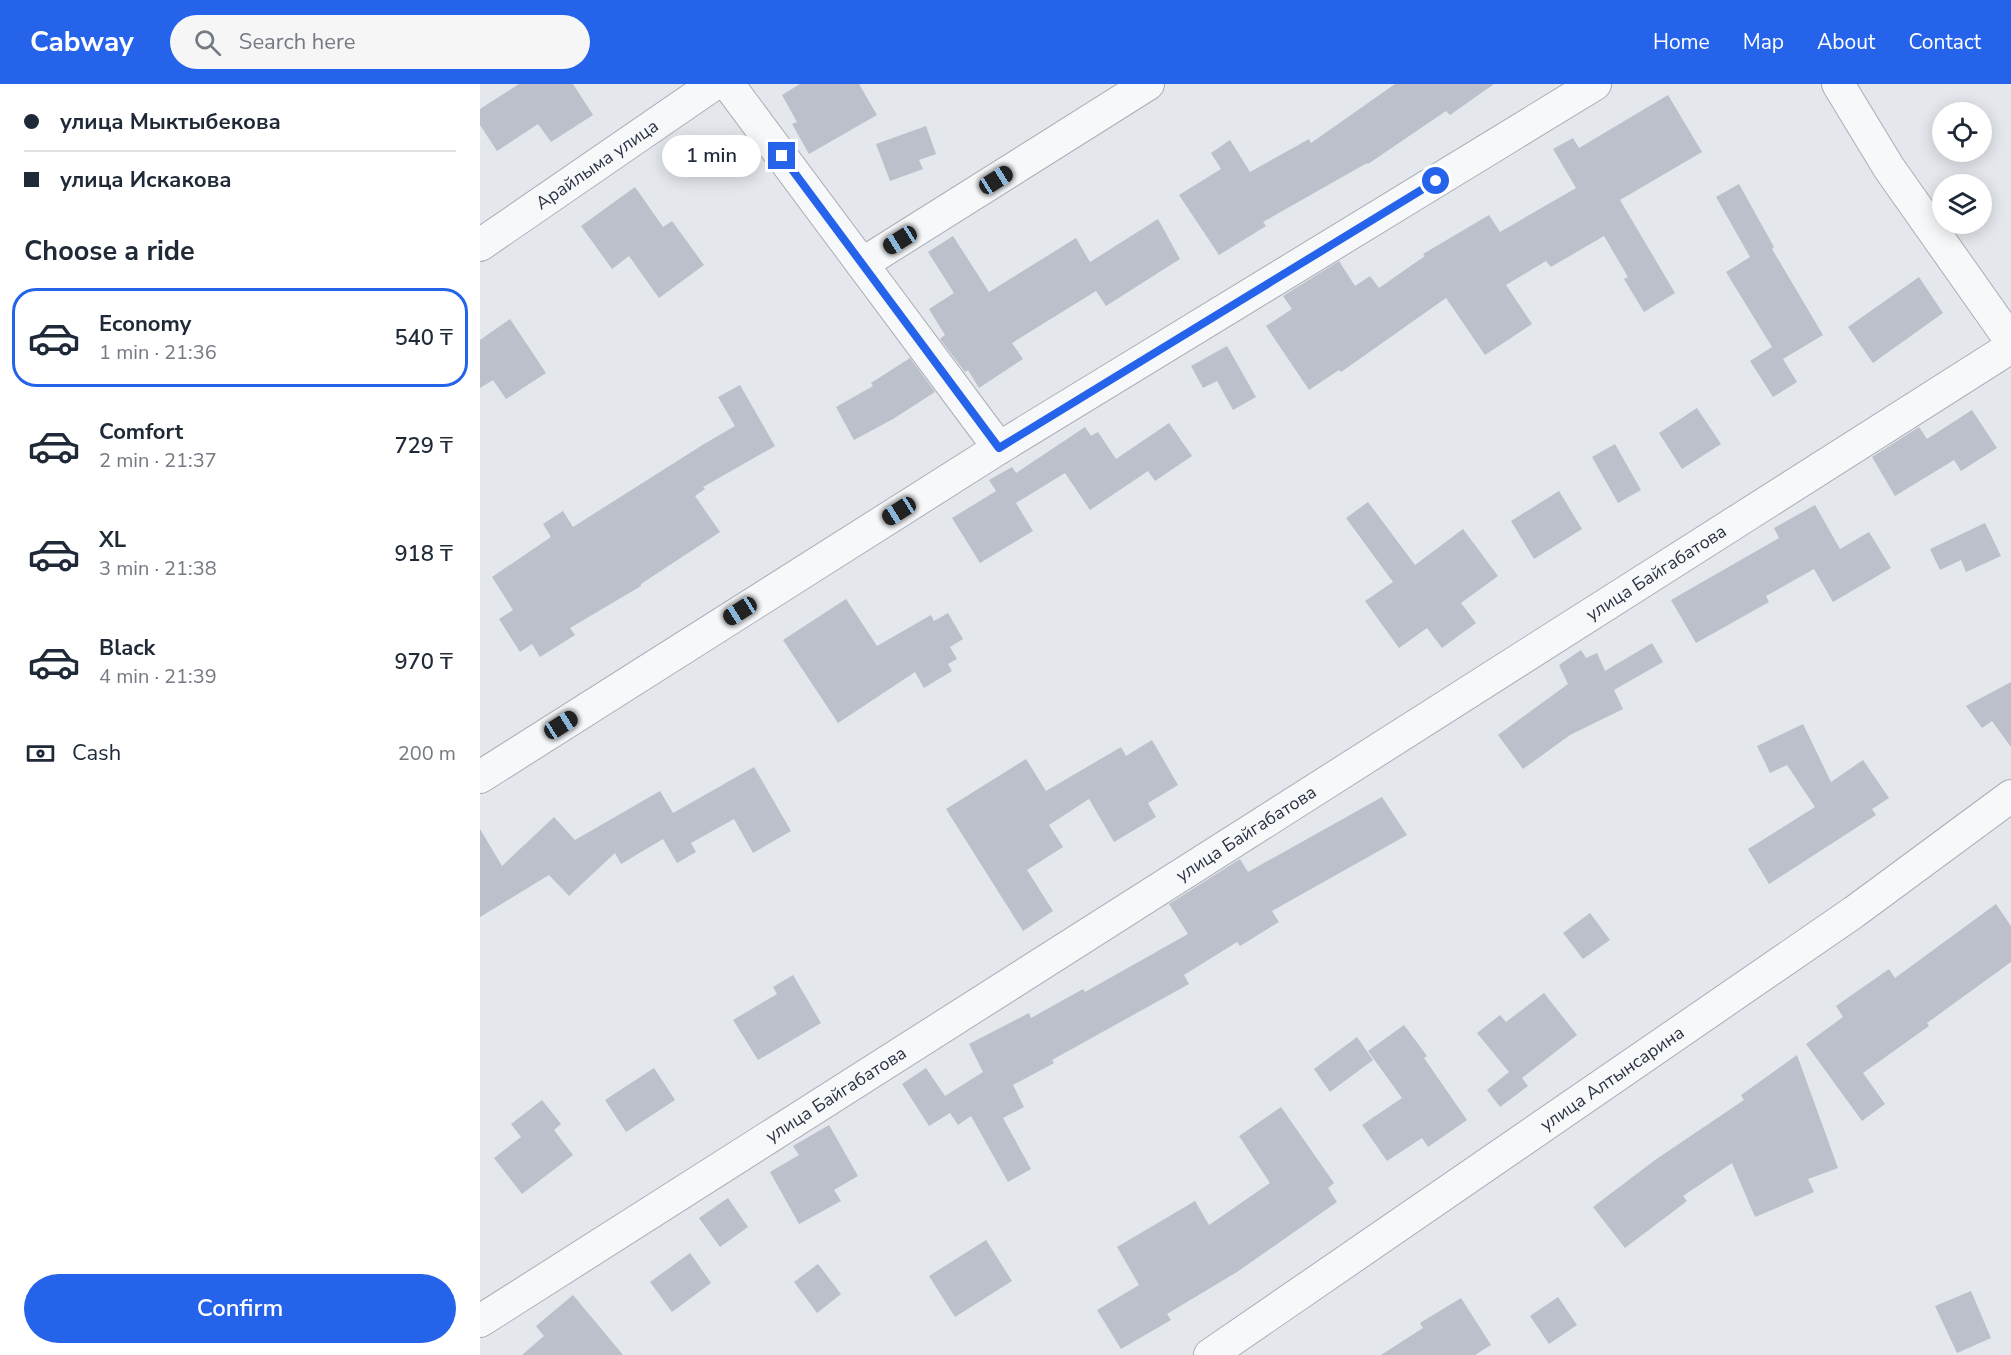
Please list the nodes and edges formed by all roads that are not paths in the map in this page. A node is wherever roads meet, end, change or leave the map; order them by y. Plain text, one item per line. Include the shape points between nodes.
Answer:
1 (714, 84) edge
2 (728, 84) edge
3 (1148, 84) edge
4 (1595, 84) edge
5 (1838, 84) edge
6 (480, 245) edge
7 (862, 264) junction
8 (2011, 341) edge
9 (2011, 347) edge
10 (999, 448) junction
11 (480, 777) edge
12 (2011, 796) edge
13 (480, 1321) edge
14 (1210, 1355) edge

1 - 6 street, Арайлыма улица
2 - 7 street
3 - 7 street
4 - 10 street
5 - 8 street via 1889,168
7 - 10 street
9 - 13 street, улица Байгабатова
10 - 11 street
12 - 14 street, улица Алтынсарина via 1854,912

